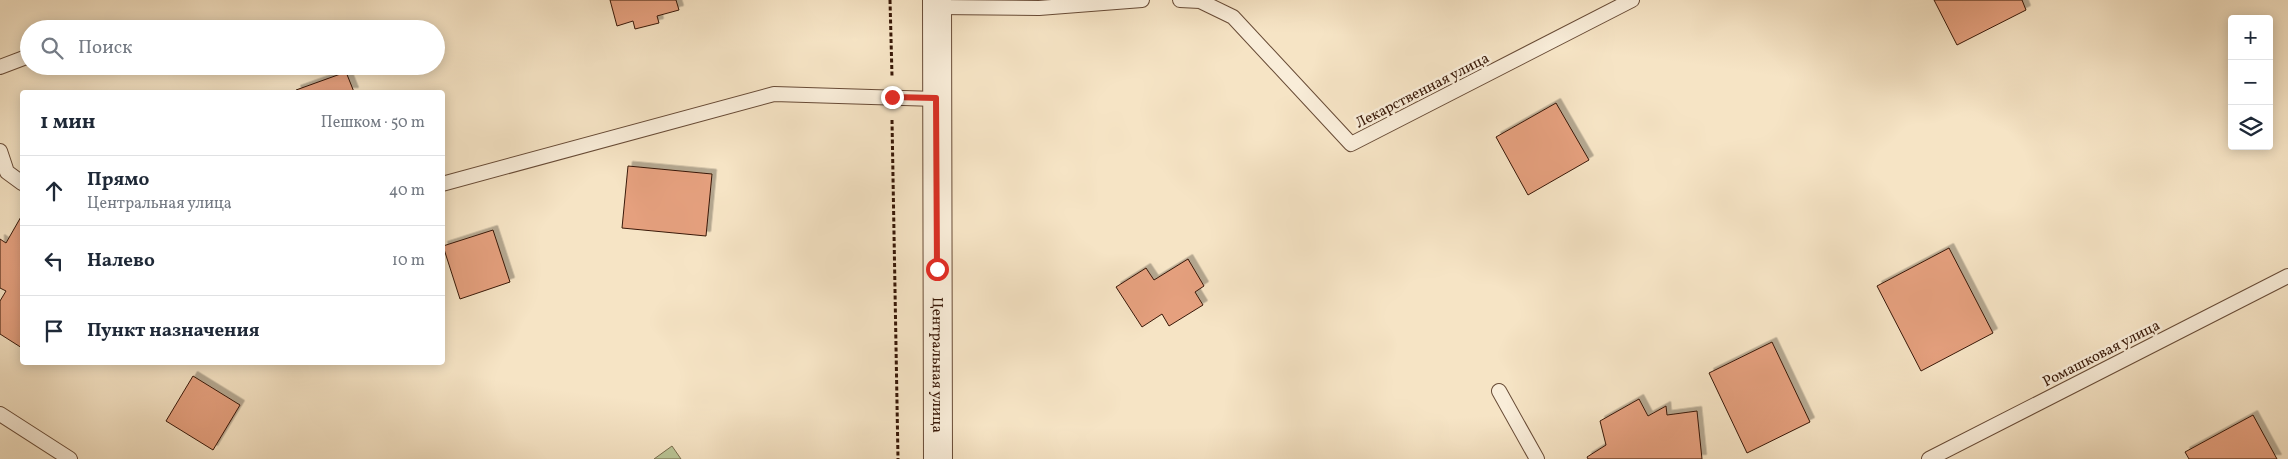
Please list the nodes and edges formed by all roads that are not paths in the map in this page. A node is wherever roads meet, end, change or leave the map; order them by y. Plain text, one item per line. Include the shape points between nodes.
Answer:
1 (1142, 0) edge
2 (1180, 0) edge
3 (1632, 0) edge
4 (937, 4) edge
5 (20, 60) edge
6 (0, 68) edge
7 (936, 98) junction
8 (0, 151) edge
9 (20, 182) edge
10 (445, 183) edge
11 (2288, 276) edge
12 (1499, 391) dead end
13 (0, 414) edge
14 (70, 459) edge
15 (938, 459) edge
16 (1537, 459) edge
17 (1929, 459) edge

1 - 4 lane via 1039,8
2 - 3 lane, Лекарственная улица via 1200,1 1233,17 1352,144
4 - 7 street, Центральная улица
5 - 6 lane
7 - 10 lane via 774,94
7 - 15 street, Центральная улица
8 - 9 lane via 7,172
11 - 17 lane, Ромашковая улица
12 - 16 lane
13 - 14 lane

